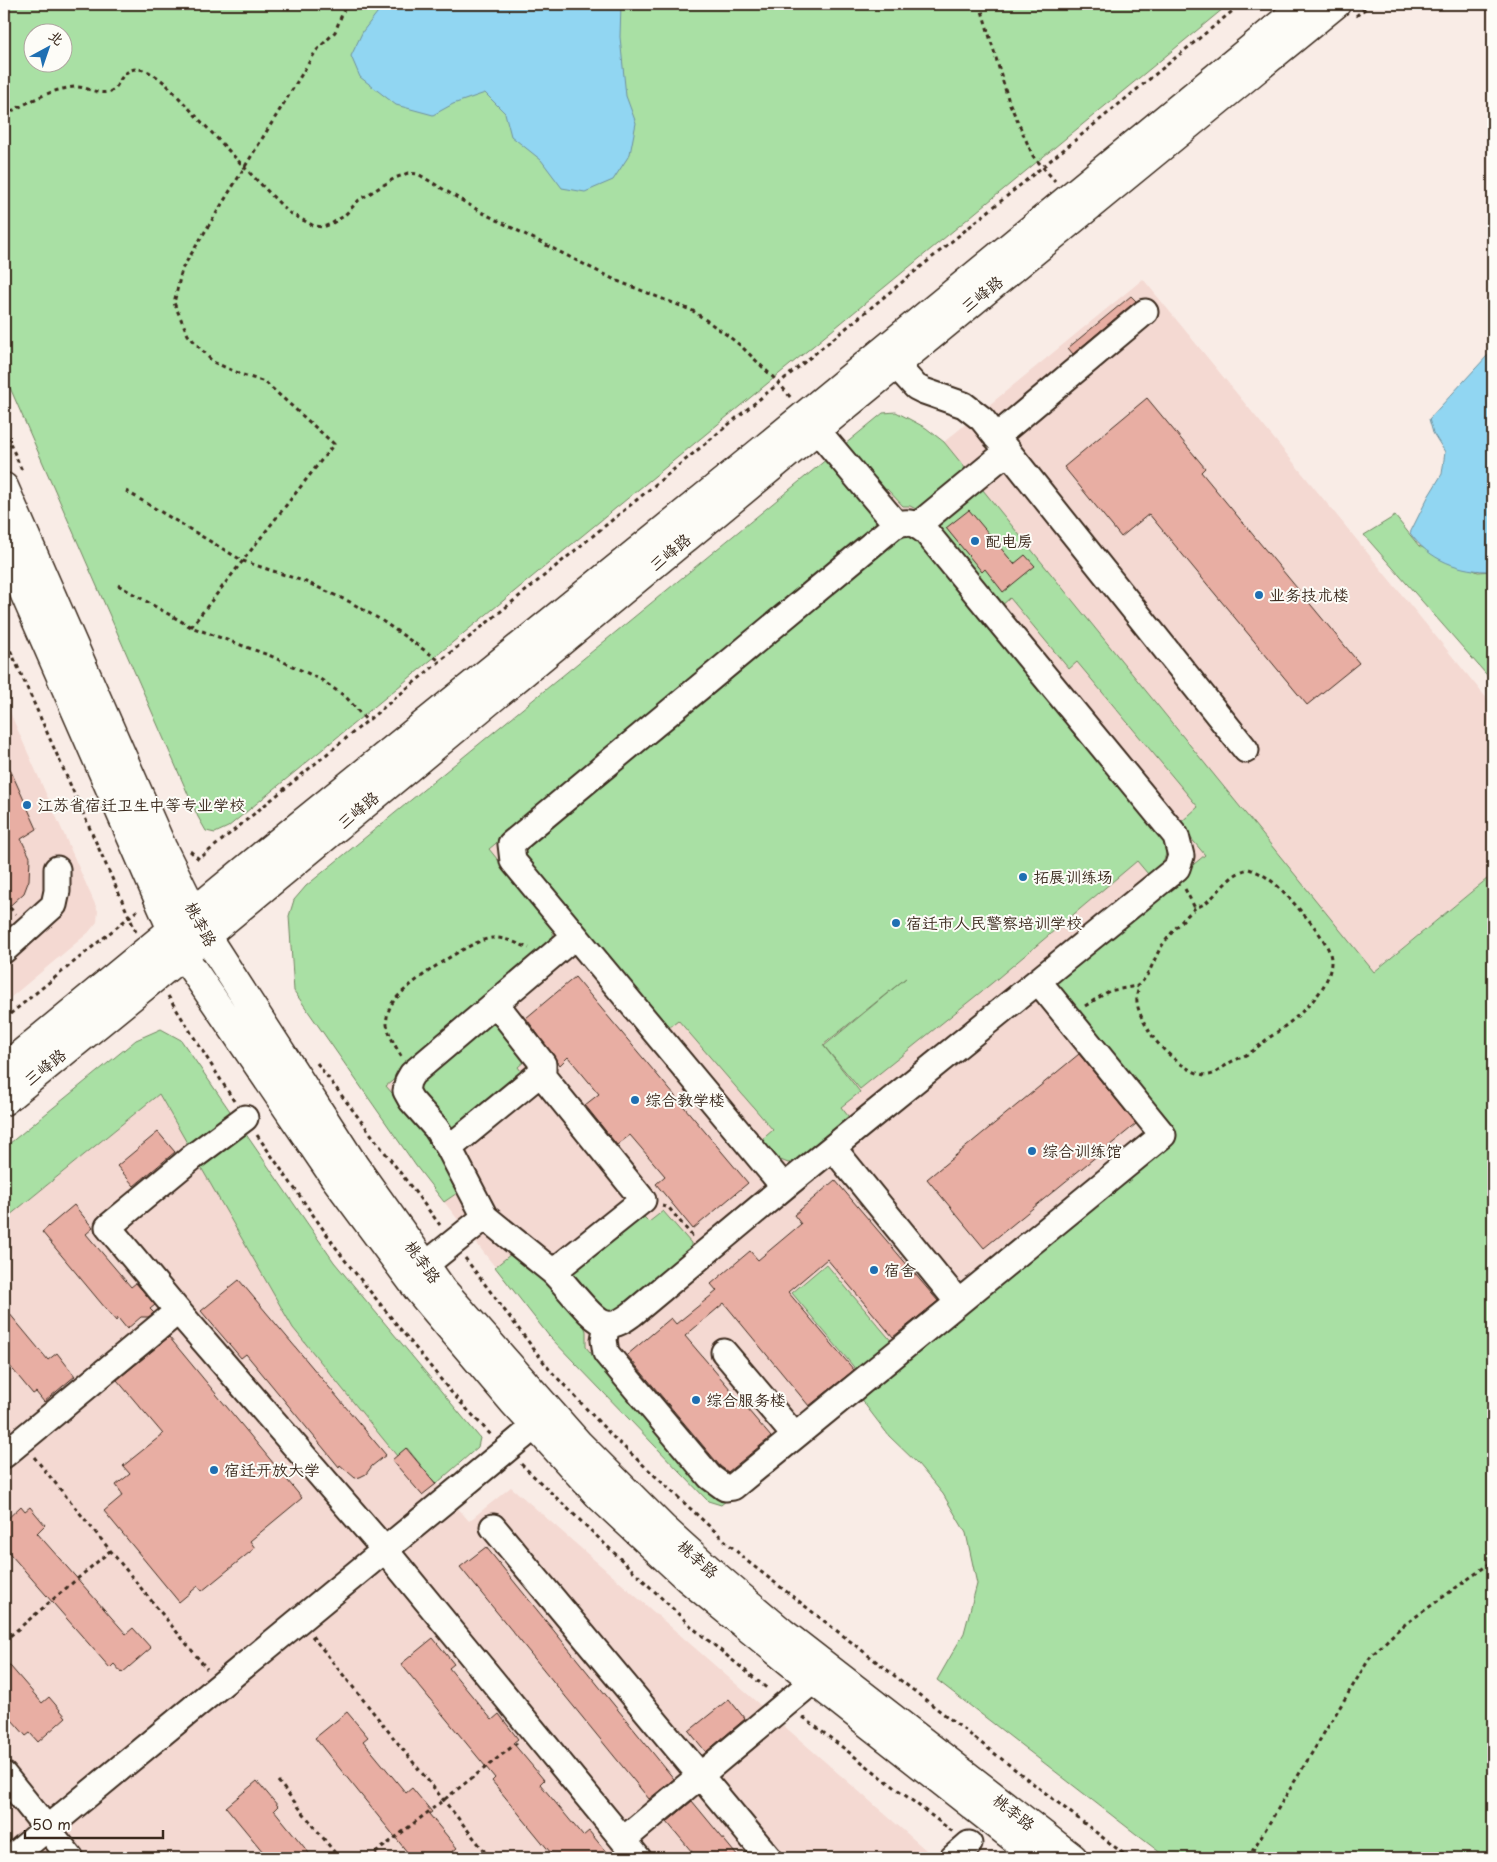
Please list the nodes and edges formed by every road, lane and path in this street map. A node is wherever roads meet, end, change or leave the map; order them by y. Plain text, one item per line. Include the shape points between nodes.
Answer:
1 (346, 4) edge
2 (980, 4) edge
3 (1241, 4) edge
4 (1305, 4) edge
5 (1336, 4) edge
6 (4, 115) edge
7 (1042, 166) junction
8 (244, 168) junction
9 (1069, 198) junction
10 (1145, 312) dead end
11 (889, 358) junction
12 (779, 383) junction
13 (811, 422) junction
14 (4, 429) edge
15 (1002, 444) junction
16 (14, 481) edge
17 (126, 491) dead end
18 (907, 525) junction
19 (4, 547) edge
20 (243, 561) junction
21 (118, 585) dead end
22 (191, 627) junction
23 (440, 661) junction
24 (367, 721) junction
25 (1246, 750) dead end
26 (188, 848) dead end
27 (199, 859) junction
28 (57, 869) dead end
29 (177, 877) junction
30 (156, 895) junction
31 (194, 911) junction
32 (172, 929) junction
33 (206, 936) junction
34 (575, 936) junction
35 (4, 950) edge
36 (183, 955) junction
37 (549, 958) junction
38 (1038, 981) junction
39 (1137, 986) junction
40 (496, 1004) junction
41 (1064, 1013) junction
42 (4, 1019) edge
43 (4, 1068) edge
44 (412, 1074) junction
45 (541, 1074) junction
46 (4, 1101) edge
47 (245, 1118) dead end
48 (449, 1148) junction
49 (833, 1148) junction
50 (784, 1187) junction
51 (642, 1200) junction
52 (485, 1218) junction
53 (706, 1252) junction
54 (417, 1272) junction
55 (553, 1272) junction
56 (958, 1302) junction
57 (178, 1311) junction
58 (607, 1324) junction
59 (724, 1352) dead end
60 (543, 1419) junction
61 (795, 1436) junction
62 (12, 1448) edge
63 (493, 1527) dead end
64 (385, 1550) junction
65 (110, 1551) junction
66 (1493, 1560) edge
67 (299, 1620) junction
68 (4, 1641) edge
69 (813, 1681) junction
70 (220, 1686) junction
71 (533, 1730) junction
72 (4, 1775) edge
73 (700, 1776) junction
74 (278, 1782) dead end
75 (444, 1800) junction
76 (47, 1829) junction
77 (631, 1849) edge
78 (11, 1858) edge
79 (71, 1858) edge
80 (339, 1858) edge
81 (369, 1858) edge
82 (490, 1858) edge
83 (769, 1858) edge
84 (1039, 1858) edge
85 (1073, 1858) edge
86 (1248, 1858) edge

1 - 8 path via 335,32 316,51
2 - 7 path via 1009,102 1033,156
3 - 7 path
4 - 9 main road, 三峰路
5 - 11 main road, 三峰路
6 - 8 path via 65,88 111,92 132,69 145,70 166,84
7 - 9 path
7 - 12 path
8 - 12 path via 288,212 322,227 344,216 359,200 395,178 408,173 418,174 481,212 615,280 693,311 734,340
8 - 20 path via 182,269 174,303 188,335 213,362 264,382 334,444
9 - 11 main road, 三峰路
10 - 15 lane
11 - 13 main road, 三峰路
11 - 15 lane via 916,387 973,410
12 - 13 path
12 - 23 path
13 - 18 lane
13 - 31 main road, 三峰路
13 - 33 main road, 三峰路
14 - 16 path
15 - 18 lane
15 - 25 lane
16 - 29 main road, 桃李路
17 - 20 path
18 - 34 lane via 511,844 512,861
18 - 38 lane via 932,540 1176,836 1181,856 1177,868
19 - 30 main road, 桃李路
20 - 22 path
20 - 23 path via 306,582 350,602
21 - 22 path
22 - 24 path via 270,656 320,679 346,697
23 - 24 path
24 - 27 path
26 - 27 path
27 - 29 path
28 - 35 lane via 54,905
29 - 31 main road, 桃李路
30 - 32 main road, 桃李路
30 - 42 path
31 - 32 main road, 三峰路
31 - 33 main road, 桃李路
32 - 36 main road, 桃李路
32 - 43 main road, 三峰路
33 - 36 main road, 三峰路
33 - 54 main road, 桃李路 via 354,1166
34 - 37 lane
34 - 50 lane
36 - 46 main road, 三峰路
36 - 54 main road, 桃李路 via 334,1178
37 - 40 lane
37 - 44 path via 542,952 493,938 455,953 408,987 392,1002 386,1019 393,1042
38 - 41 lane
38 - 49 lane
39 - 39 path via 1144,981 1164,944 1195,908 1204,904 1230,879 1249,870 1258,872 1278,886 1302,911 1328,950 1331,960 1325,982 1309,1004 1252,1050 1212,1075 1205,1076 1174,1059 1154,1039 1138,1005
39 - 41 path via 1109,991 1083,1007
40 - 44 lane
40 - 45 lane via 542,1064
41 - 56 lane via 1163,1134
44 - 48 lane via 406,1091
45 - 48 lane
45 - 51 lane
47 - 57 lane via 108,1227
48 - 52 lane
49 - 50 lane
49 - 56 lane
50 - 53 lane
51 - 53 path via 669,1208
51 - 55 lane
52 - 54 lane
52 - 55 lane
53 - 58 lane via 632,1314 620,1322
54 - 60 main road, 桃李路
55 - 58 lane via 594,1318
56 - 61 lane
57 - 62 lane
57 - 64 lane
58 - 61 lane via 606,1353 710,1477 725,1488 733,1487
59 - 61 lane
60 - 64 lane
60 - 69 main road, 桃李路 via 601,1498 679,1571
60 - 85 main road, 桃李路 via 579,1444 663,1528 782,1632
62 - 65 path
63 - 73 lane
64 - 67 lane
64 - 71 lane
65 - 68 path
65 - 70 path
66 - 86 path via 1400,1628 1371,1656
67 - 70 lane
67 - 75 path
69 - 73 lane
69 - 84 main road, 桃李路
70 - 76 lane
71 - 75 path
71 - 77 lane
72 - 76 lane
73 - 77 lane
73 - 83 lane
74 - 80 path
75 - 81 path
75 - 82 path
76 - 78 lane
76 - 79 lane

